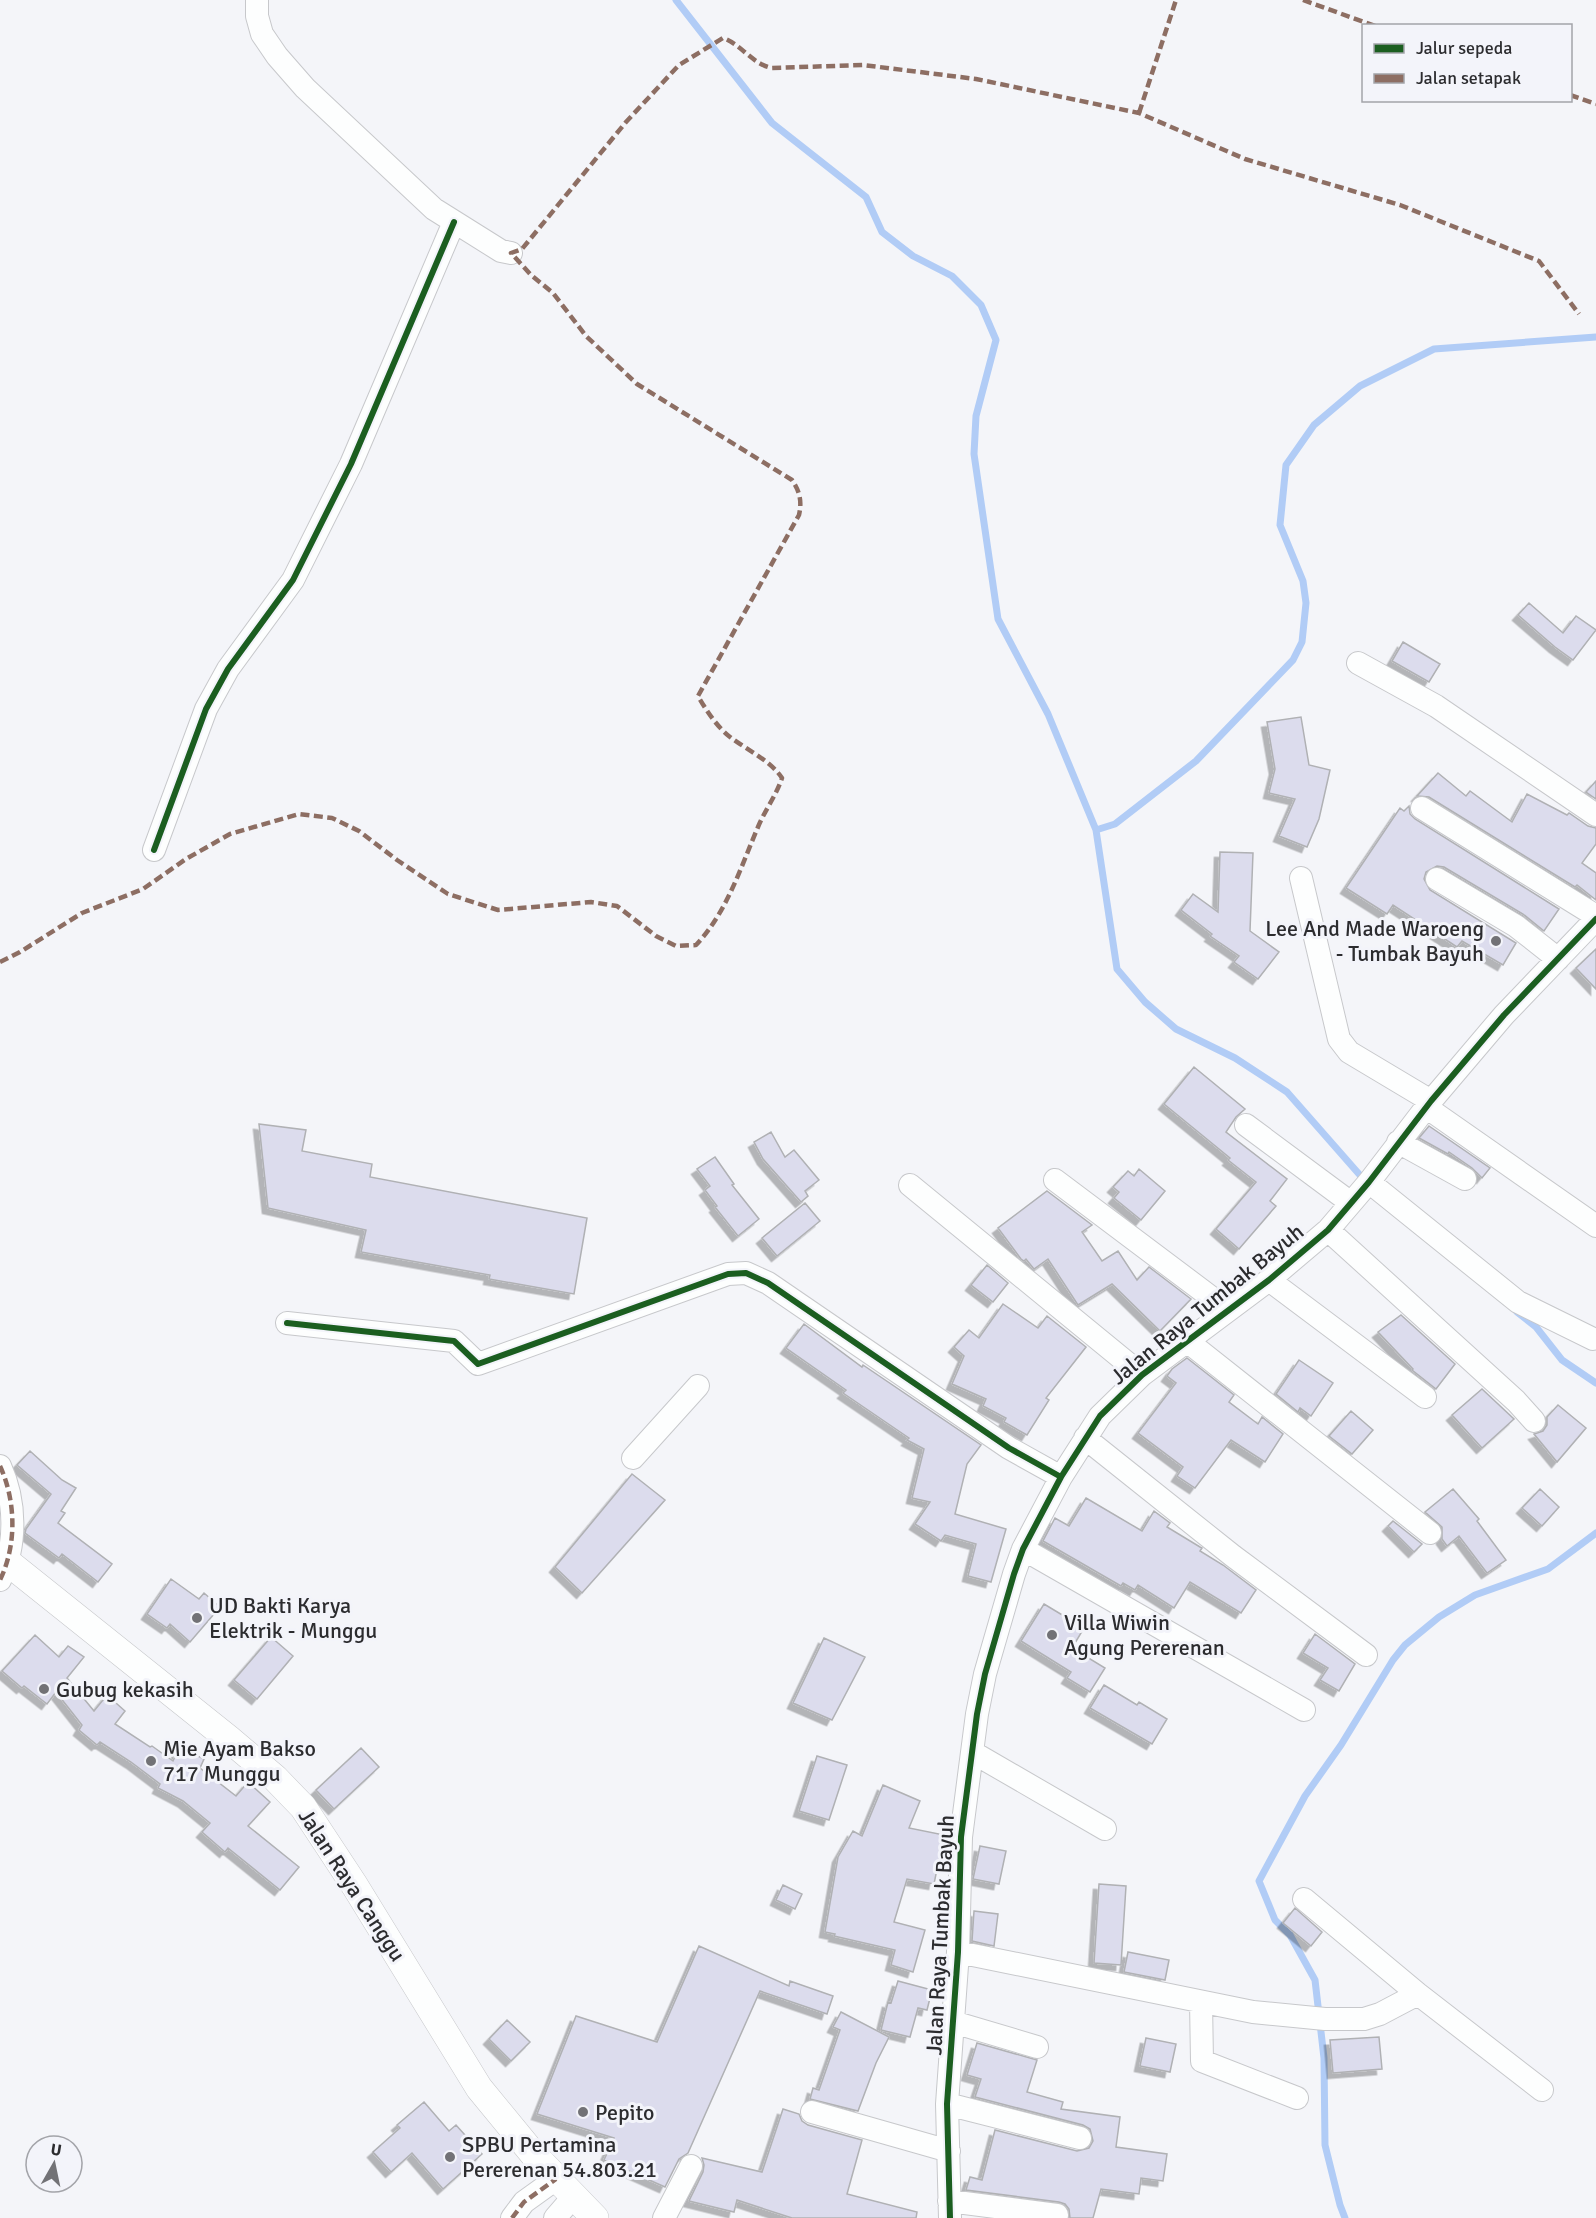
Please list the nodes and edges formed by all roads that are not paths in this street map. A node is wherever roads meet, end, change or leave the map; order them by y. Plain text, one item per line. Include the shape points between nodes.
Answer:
1 (257, 0) edge
2 (454, 222) junction
3 (511, 253) dead end
4 (1358, 663) dead end
5 (1422, 808) dead end
6 (1596, 814) edge
7 (154, 850) dead end
8 (1301, 878) dead end
9 (1437, 879) dead end
10 (1596, 917) edge
11 (1558, 959) junction
12 (1429, 1104) junction
13 (1246, 1125) dead end
14 (1398, 1142) junction
15 (1465, 1179) dead end
16 (1055, 1180) dead end
17 (910, 1185) dead end
18 (1359, 1194) junction
19 (1596, 1226) edge
20 (1328, 1230) junction
21 (1269, 1280) junction
22 (1228, 1310) junction
23 (287, 1323) dead end
24 (1593, 1339) dead end
25 (1187, 1341) junction
26 (1142, 1375) junction
27 (698, 1386) dead end
28 (1425, 1397) dead end
29 (1534, 1421) dead end
30 (1085, 1438) junction
31 (633, 1458) dead end
32 (0, 1466) edge
33 (1061, 1477) junction
34 (1430, 1533) dead end
35 (1023, 1549) junction
36 (3, 1566) edge
37 (1366, 1655) dead end
38 (1304, 1710) dead end
39 (972, 1752) junction
40 (1105, 1829) dead end
41 (1304, 1899) dead end
42 (958, 1952) junction
43 (1418, 1994) junction
44 (1201, 2002) junction
45 (953, 2022) junction
46 (1037, 2047) dead end
47 (1542, 2090) dead end
48 (1297, 2098) dead end
49 (947, 2104) junction
50 (812, 2112) dead end
51 (1080, 2138) dead end
52 (949, 2151) junction
53 (691, 2166) dead end
54 (565, 2188) junction
55 (950, 2209) edge
56 (1057, 2215) dead end
57 (512, 2218) edge
58 (555, 2218) edge
59 (595, 2218) edge
60 (664, 2218) edge

1 - 2 street via 262,34 305,88
2 - 3 street via 501,251
2 - 7 street via 351,464 298,570 228,669 206,709
4 - 6 street via 1436,706
5 - 10 street
8 - 12 street via 1339,1039 1348,1052
9 - 11 street via 1515,926
10 - 11 street, Jalan Raya Tumbak Bayuh
11 - 12 street, Jalan Raya Tumbak Bayuh via 1504,1015
12 - 14 street, Jalan Raya Tumbak Bayuh
12 - 19 street
13 - 18 street
14 - 15 street
14 - 18 street, Jalan Raya Tumbak Bayuh
16 - 22 street
17 - 26 street
18 - 20 street, Jalan Raya Tumbak Bayuh
18 - 24 street via 1518,1302
20 - 21 street, Jalan Raya Tumbak Bayuh
20 - 29 street
21 - 22 street, Jalan Raya Tumbak Bayuh
21 - 28 street
22 - 25 street, Jalan Raya Tumbak Bayuh
23 - 33 street via 454,1341 478,1364 728,1274 746,1273 768,1283 1009,1448
25 - 26 street, Jalan Raya Tumbak Bayuh
25 - 34 street
26 - 30 street, Jalan Raya Tumbak Bayuh via 1100,1416
27 - 31 street
30 - 33 street, Jalan Raya Tumbak Bayuh
30 - 37 street
32 - 36 street via 13,1507
33 - 35 street, Jalan Raya Tumbak Bayuh
35 - 38 street
35 - 39 street, Jalan Raya Tumbak Bayuh via 985,1674
36 - 54 main road, Jalan Raya Canggu via 268,1771 303,1807 479,2088
39 - 40 street
39 - 42 street, Jalan Raya Tumbak Bayuh via 961,1837
41 - 43 street
42 - 44 street
42 - 45 street, Jalan Raya Tumbak Bayuh
43 - 44 street via 1364,2019 1253,2012
43 - 47 street
44 - 48 street via 1202,2061
45 - 46 street
45 - 49 street, Jalan Raya Tumbak Bayuh
49 - 51 street
49 - 52 street, Jalan Raya Tumbak Bayuh
50 - 52 street
52 - 55 street, Jalan Raya Tumbak Bayuh
53 - 60 street
54 - 57 street via 524,2202
54 - 58 street
54 - 59 main road, Jalan Raya Canggu
55 - 56 street

